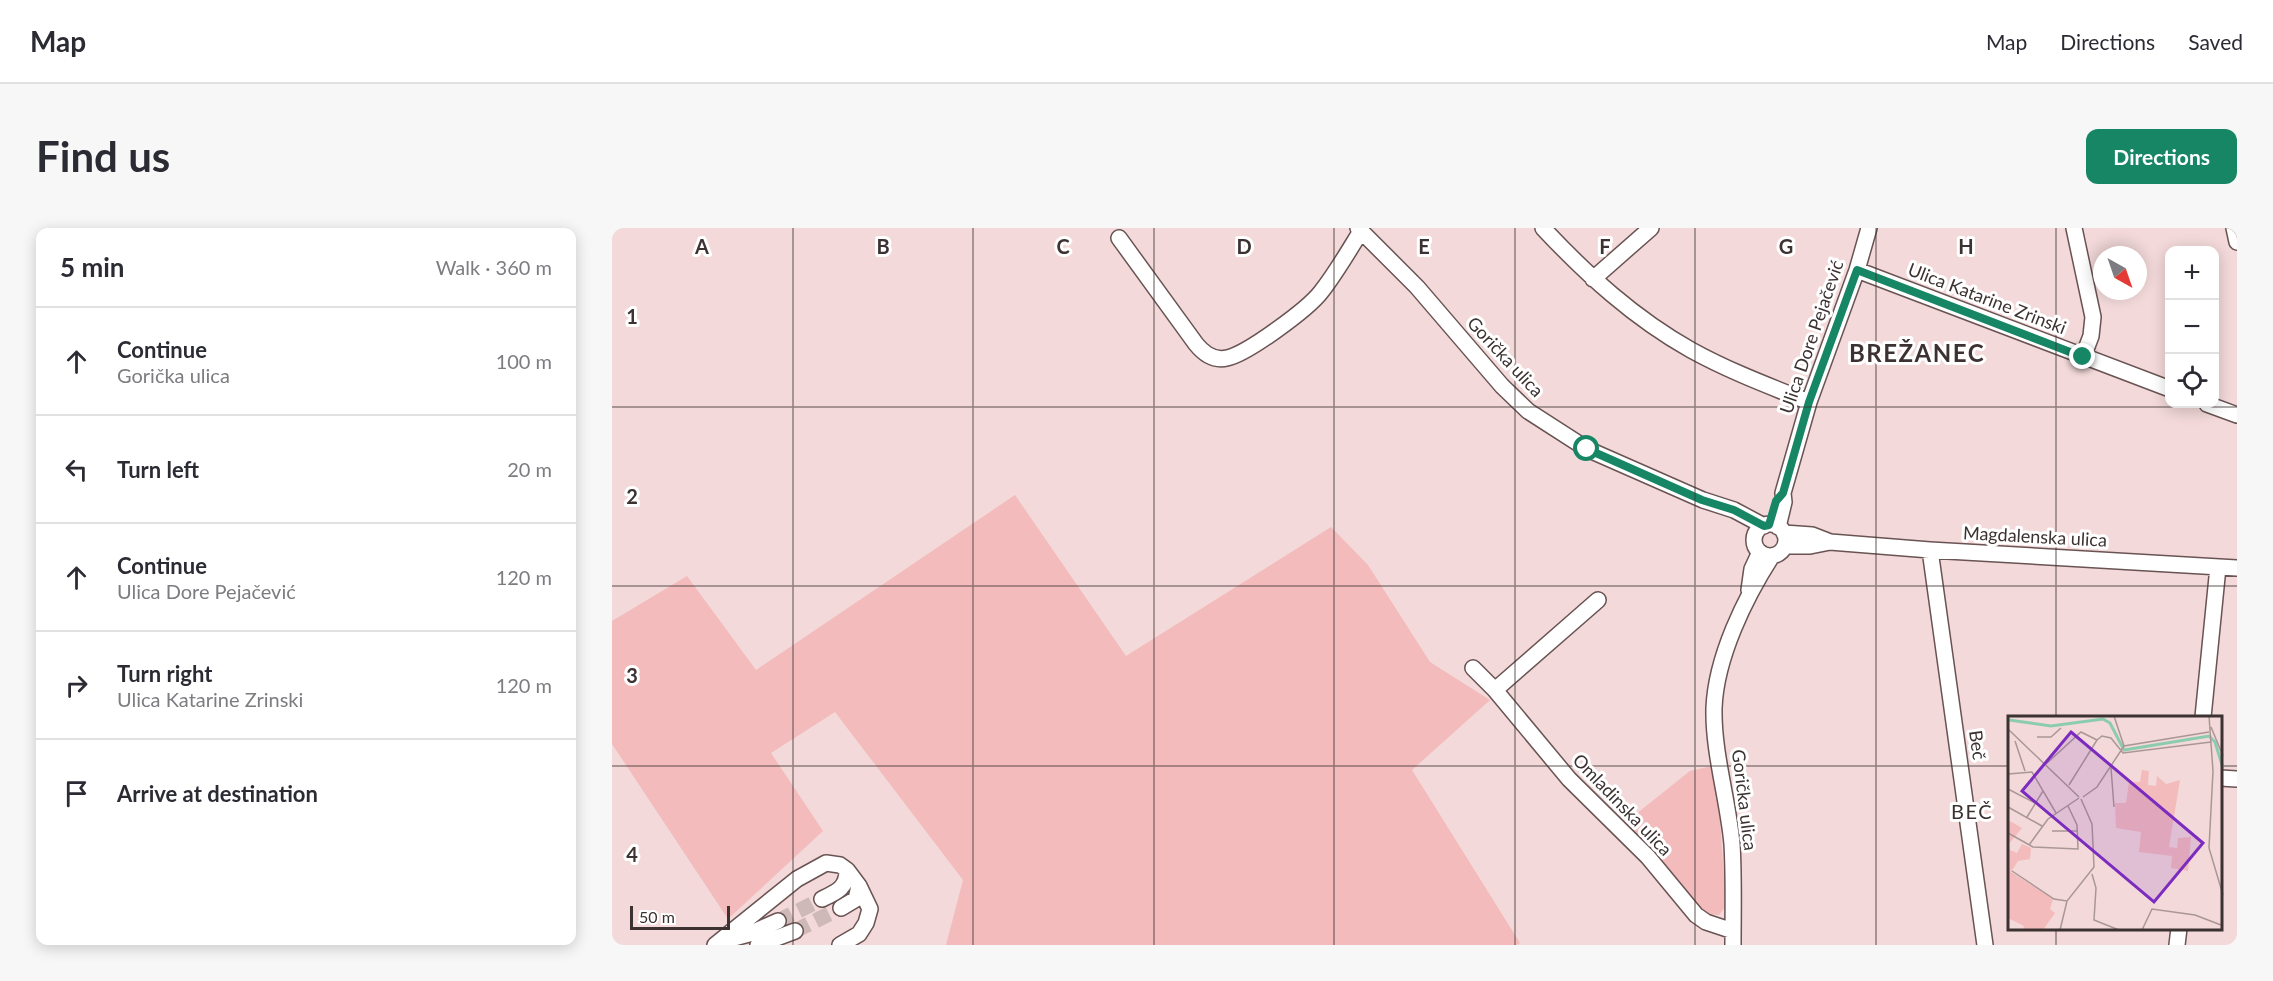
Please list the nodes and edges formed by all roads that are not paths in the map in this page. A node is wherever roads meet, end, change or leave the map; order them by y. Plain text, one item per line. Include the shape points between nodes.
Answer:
1 (1543, 228) edge
2 (1652, 228) edge
3 (1869, 228) edge
4 (2074, 228) edge
5 (2234, 228) edge
6 (1360, 230) edge
7 (1119, 237) dead end
8 (2237, 242) edge
9 (1857, 270) junction
10 (1593, 279) junction
11 (2083, 357) junction
12 (2165, 388) edge
13 (1809, 402) junction
14 (2218, 408) edge
15 (2237, 415) edge
16 (1773, 532) junction
17 (1930, 550) junction
18 (1766, 554) junction
19 (2218, 567) junction
20 (2237, 568) edge
21 (1598, 600) dead end
22 (1473, 668) dead end
23 (1495, 690) junction
24 (2203, 716) edge
25 (2222, 777) edge
26 (2237, 779) edge
27 (847, 870) junction
28 (859, 886) junction
29 (822, 899) tunnel mouth
30 (841, 908) tunnel mouth
31 (778, 921) tunnel mouth
32 (2179, 930) edge
33 (795, 931) tunnel mouth
34 (1733, 938) edge
35 (722, 944) edge
36 (758, 945) edge
37 (840, 945) edge
38 (1985, 945) edge
39 (2177, 945) edge

1 - 10 street
2 - 10 street
3 - 9 street, Ulica Dore Pejačević
4 - 11 street via 2092,318 2091,336
5 - 8 street
6 - 7 street via 1310,304 1228,358 1203,353
6 - 16 street, Gorička ulica via 1417,287 1528,411 1587,449
9 - 11 street, Ulica Katarine Zrinski
9 - 13 street, Ulica Dore Pejačević
10 - 13 street via 1636,314 1690,349
11 - 12 street, Ulica Katarine Zrinski
13 - 16 street, Ulica Dore Pejačević via 1783,493 1776,501
14 - 15 street
16 - 17 street, Magdalenska ulica via 1810,546 1830,542
16 - 18 street via 1780,553
16 - 18 street via 1755,545
17 - 19 street, Magdalenska ulica
17 - 38 street, Beč
18 - 34 street, Gorička ulica via 1724,661 1714,708 1731,842
19 - 20 street, Magdalenska ulica
19 - 24 street
21 - 23 street
22 - 23 street, Omladinska ulica
23 - 34 street, Omladinska ulica via 1569,780 1648,857 1696,915
25 - 26 street
27 - 28 street
27 - 29 street via 842,889
27 - 35 street via 834,863 817,867 755,910
28 - 30 street via 852,903
28 - 37 street via 868,902 869,916 859,934
31 - 35 street
32 - 39 street
33 - 36 street

